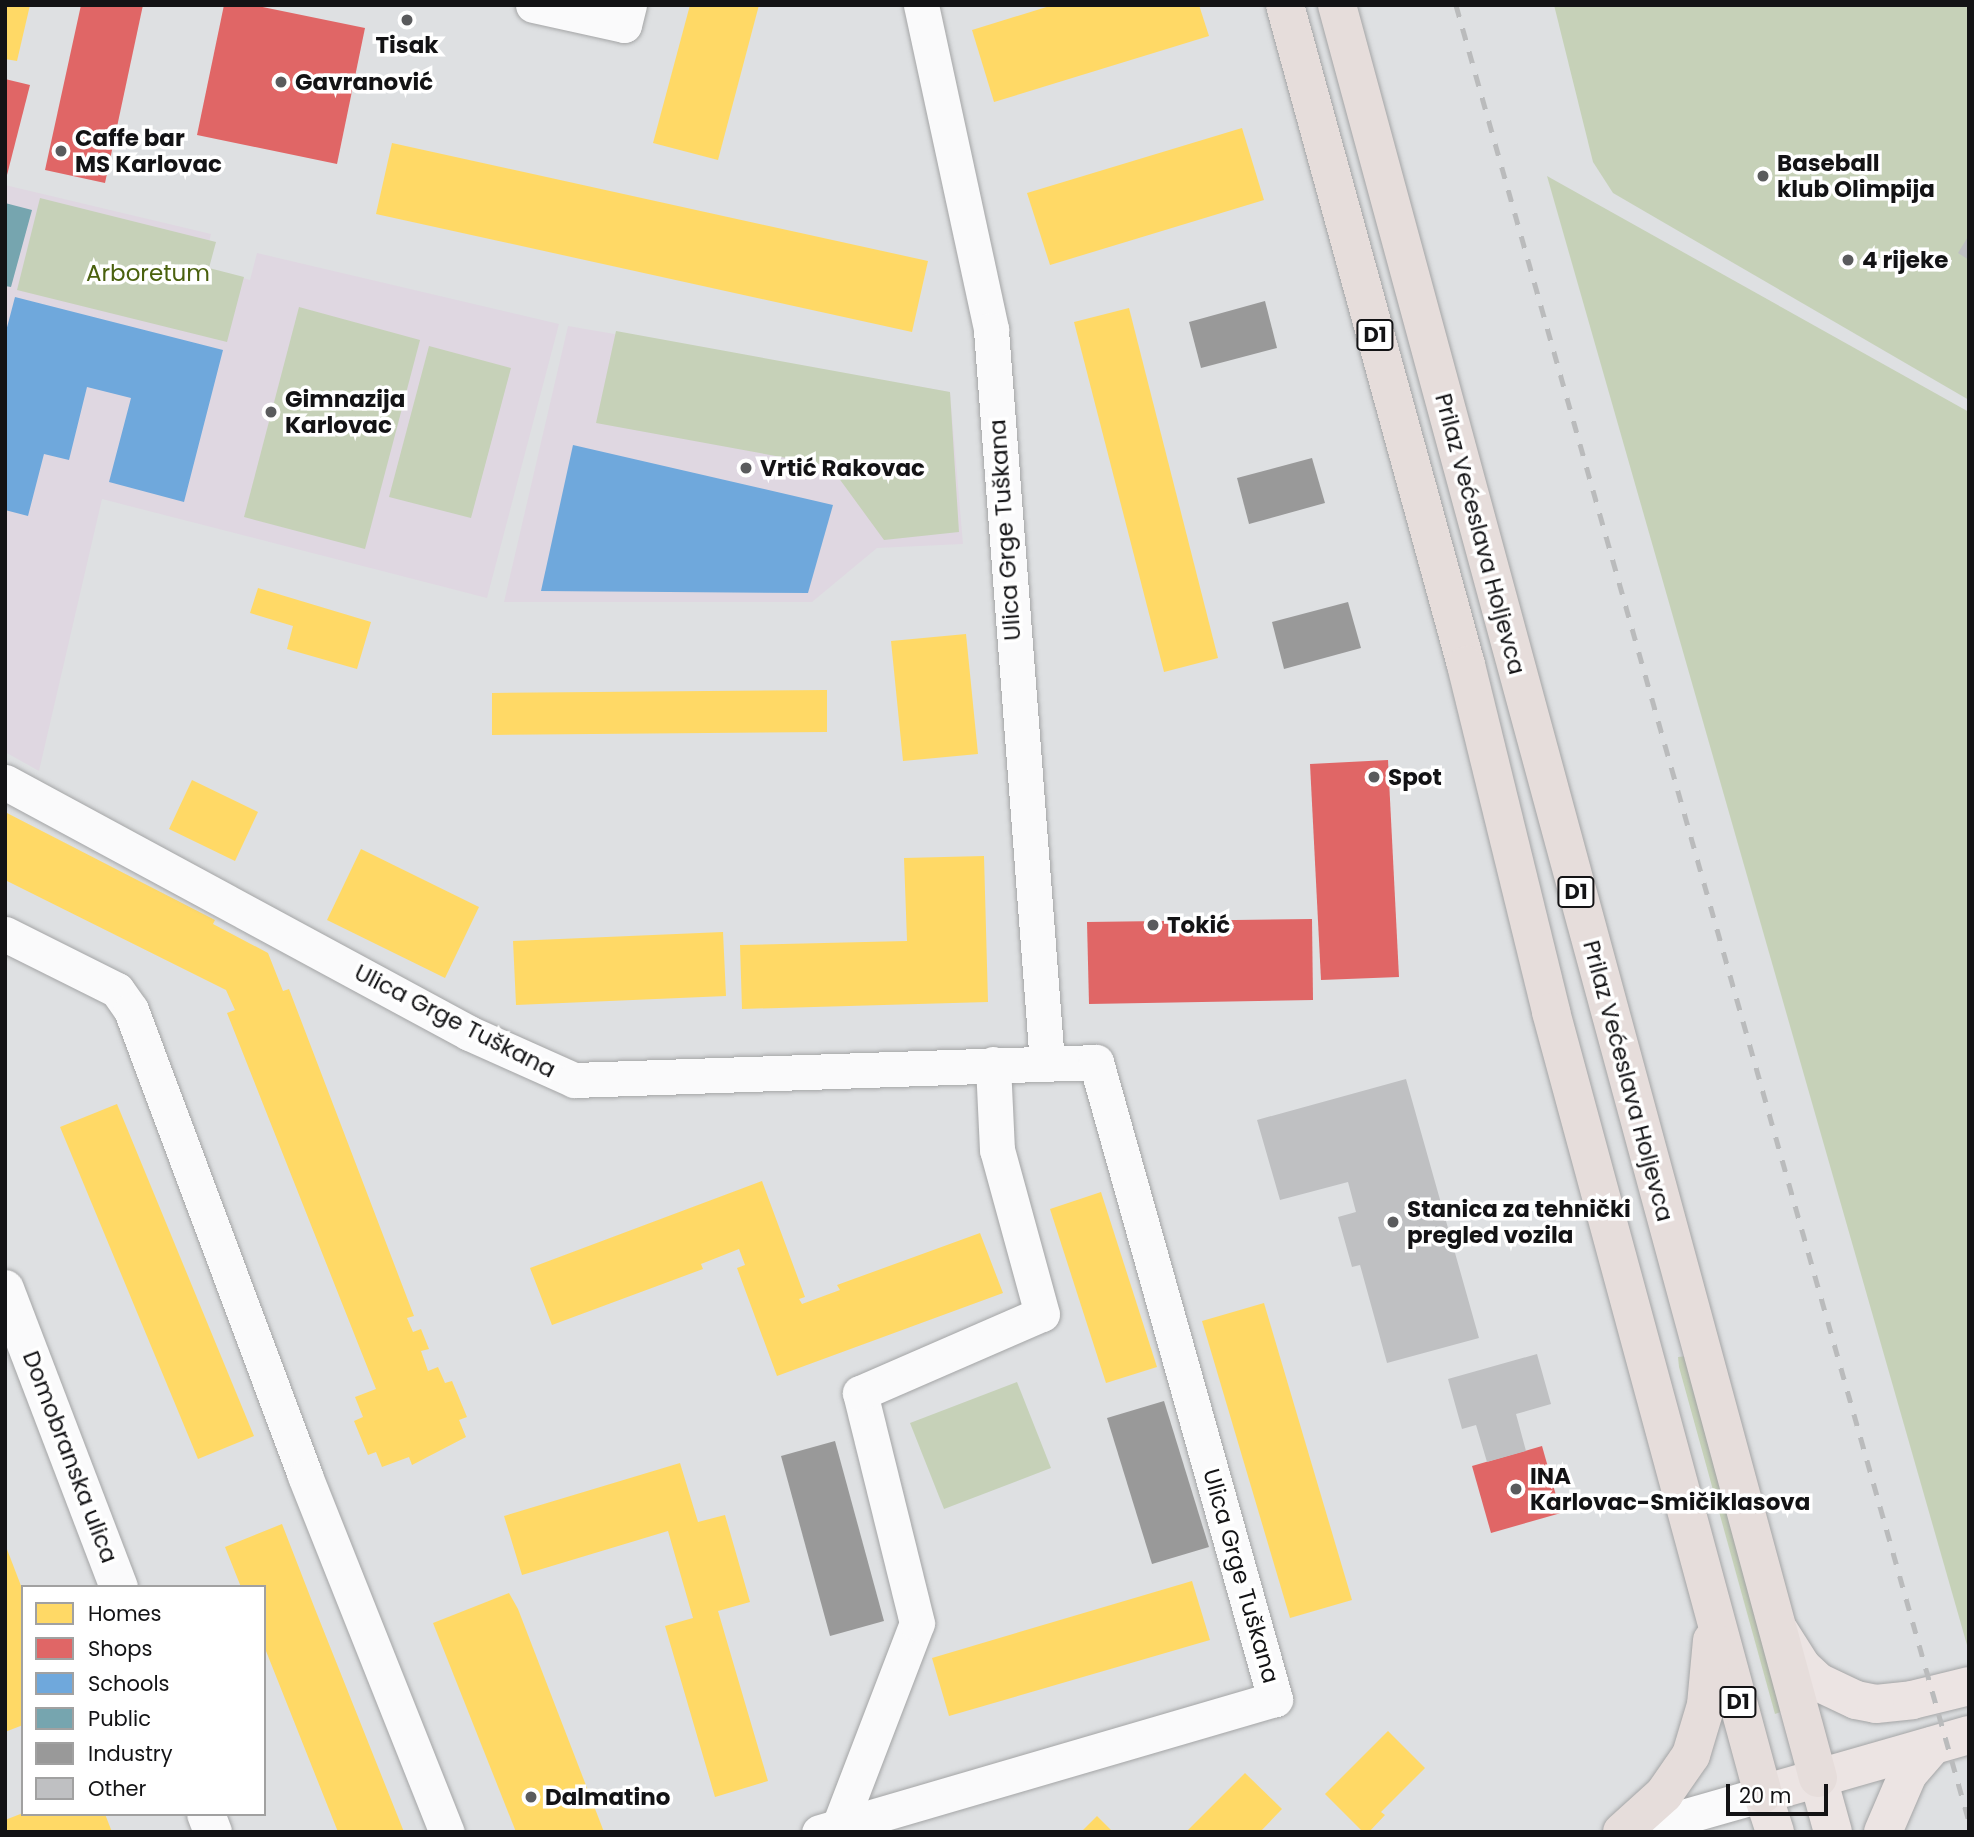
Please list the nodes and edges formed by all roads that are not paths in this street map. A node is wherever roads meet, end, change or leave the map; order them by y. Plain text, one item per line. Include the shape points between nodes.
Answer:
1 (533, 5) edge
2 (629, 5) edge
3 (921, 5) edge
4 (1285, 5) edge
5 (1337, 5) edge
6 (5, 782) edge
7 (5, 934) edge
8 (1047, 1062) junction
9 (993, 1065) junction
10 (5, 1289) edge
11 (118, 1585) edge
12 (1713, 1610) junction
13 (1780, 1632) junction
14 (1969, 1686) edge
15 (1969, 1735) edge
16 (1932, 1746) junction
17 (1818, 1778) junction
18 (1763, 1794) junction
19 (829, 1829) edge
20 (447, 1832) edge
21 (1622, 1832) edge
22 (1630, 1832) edge
23 (1775, 1832) edge
24 (1833, 1832) edge
25 (1883, 1832) edge

1 - 2 street via 624,25
3 - 8 street, Ulica Grge Tuškana via 991,330
4 - 12 highway, Prilaz Većeslava Holjevca / D1 via 1466,665 1551,1012
5 - 13 highway, Prilaz Većeslava Holjevca / D1
6 - 9 street, Ulica Grge Tuškana via 470,1033 574,1080
7 - 20 street via 117,990 131,1010 305,1476
8 - 9 street, Ulica Grge Tuškana
8 - 19 street, Ulica Grge Tuškana via 1096,1062 1275,1699
9 - 19 street, Ulica Grge Tuškana via 997,1150 1042,1314 860,1393 917,1623
10 - 11 main road, Domobranska ulica
12 - 18 highway, Prilaz Većeslava Holjevca / D1
12 - 21 highway via 1706,1705 1691,1755 1664,1794
13 - 14 main road via 1802,1667 1818,1682 1856,1700 1900,1701
13 - 17 highway, Prilaz Većeslava Holjevca / D1
15 - 16 main road
16 - 17 main road
16 - 25 main road via 1908,1774
17 - 18 main road
17 - 24 main road, Prilaz Većeslava Holjevca / D1
18 - 22 street
18 - 23 main road, Prilaz Većeslava Holjevca / D1

